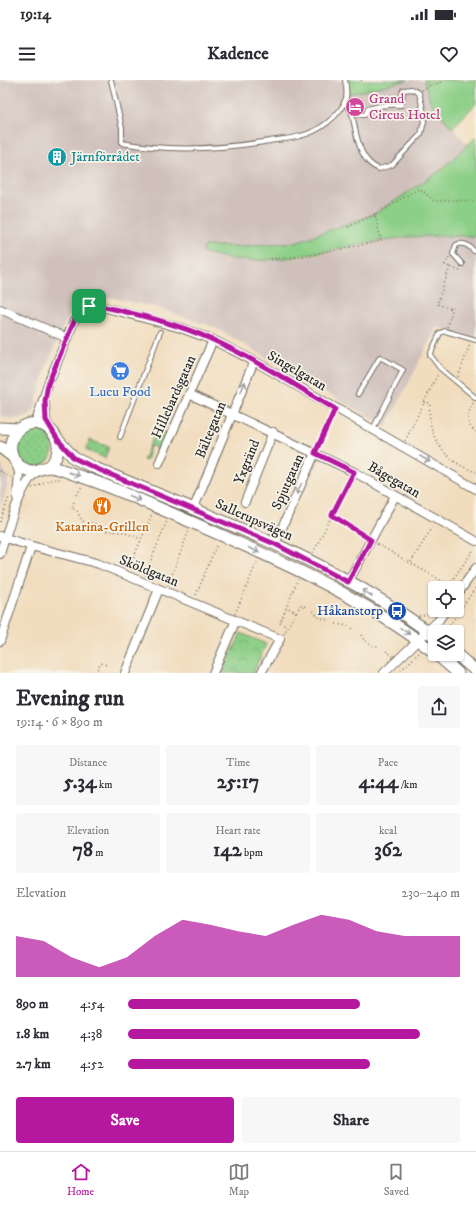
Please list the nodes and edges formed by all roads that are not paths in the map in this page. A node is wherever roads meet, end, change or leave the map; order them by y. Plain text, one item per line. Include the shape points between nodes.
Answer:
1 (111, 80) edge
2 (345, 80) edge
3 (344, 102) junction
4 (352, 114) junction
5 (474, 251) dead end
6 (462, 264) dead end
7 (0, 310) edge
8 (160, 332) dead end
9 (67, 338) junction
10 (213, 340) junction
11 (474, 340) edge
12 (254, 361) junction
13 (48, 384) junction
14 (190, 394) junction
15 (358, 394) dead end
16 (476, 398) edge
17 (232, 413) junction
18 (32, 424) junction
19 (0, 428) edge
20 (20, 429) junction
21 (373, 429) junction
22 (51, 430) junction
23 (272, 432) junction
24 (120, 436) dead end
25 (58, 440) junction
26 (0, 447) edge
27 (315, 453) junction
28 (14, 459) junction
29 (159, 463) dead end
30 (44, 469) junction
31 (476, 489) edge
32 (395, 496) junction
33 (245, 502) road end
34 (16, 510) junction
35 (193, 510) junction
36 (3, 537) edge
37 (476, 540) edge
38 (275, 544) junction
39 (31, 547) junction
40 (0, 554) edge
41 (476, 568) edge
42 (348, 582) junction
43 (464, 585) edge
44 (162, 590) junction
45 (235, 620) junction
46 (428, 632) edge
47 (428, 635) edge
48 (418, 640) junction
49 (0, 641) edge
50 (428, 648) edge
51 (443, 661) edge
52 (464, 661) edge
53 (476, 671) edge
54 (125, 673) edge
55 (213, 673) edge
56 (261, 673) edge
57 (384, 673) edge
58 (458, 673) edge

1 - 3 lane via 122,128 122,143 146,147 196,149 240,146 300,136 323,125
2 - 3 lane
3 - 4 lane
4 - 4 lane via 361,151 366,161 379,169 392,165 421,134 425,117 419,93 412,89 403,90 401,105 387,104 368,109 365,115
5 - 6 lane via 468,245 456,245 453,255
7 - 9 street
8 - 24 lane
9 - 10 street, Singelgatan via 77,314 89,306 96,305 181,328
9 - 13 street, Singelgatan
10 - 12 street, Singelgatan
10 - 14 street, Hillebardsgatan
11 - 16 lane via 445,331 440,333 430,355 440,368
17 -> 12 street, Bältegatan
12 - 21 street, Singelgatan
13 - 18 street, Singelgatan via 37,419
13 - 22 street, Singelgatan via 45,408 46,420
14 - 17 street, Bågegatan
14 - 29 street, Hillebardsgatan
15 - 21 lane via 380,357 403,370
17 - 23 street, Bågegatan
17 - 35 street, Bältegatan
18 - 20 main road
18 - 22 main road via 39,424
19 - 20 main road
20 - 28 main road via 12,439
21 -> 31 street, Singelgatan
22 - 25 main road, Sallerupsvägen
23 - 27 street, Bågegatan
23 - 33 street, Yxgränd
25 - 30 main road via 57,455
25 - 35 main road, Sallerupsvägen via 74,458
26 - 28 main road, Sallerupsvägen
27 - 32 street, Bågegatan
27 -> 38 street, Spjutgatan
28 - 30 main road, Sallerupsvägen via 28,470
28 - 34 street via 19,472
30 - 34 street via 30,477
30 -> 48 main road, Sallerupsvägen via 99,482 270,557 366,605
32 - 37 street, Bågegatan
32 - 42 street
34 - 36 street
35 - 38 main road, Sallerupsvägen
36 - 39 street, Sköldgatan
36 - 40 street
38 - 42 main road, Sallerupsvägen
39 - 44 street, Sköldgatan via 99,564
39 - 49 street
41 - 43 street
46 -> 42 main road, Sallerupsvägen
44 - 45 street, Sköldgatan
44 - 54 street
45 - 55 street
45 - 56 street, Sköldgatan via 280,639
47 - 48 street
48 - 50 main road, Sallerupsvägen
48 - 57 street
51 - 58 main road, Sallerupsvägen
52 - 53 main road

